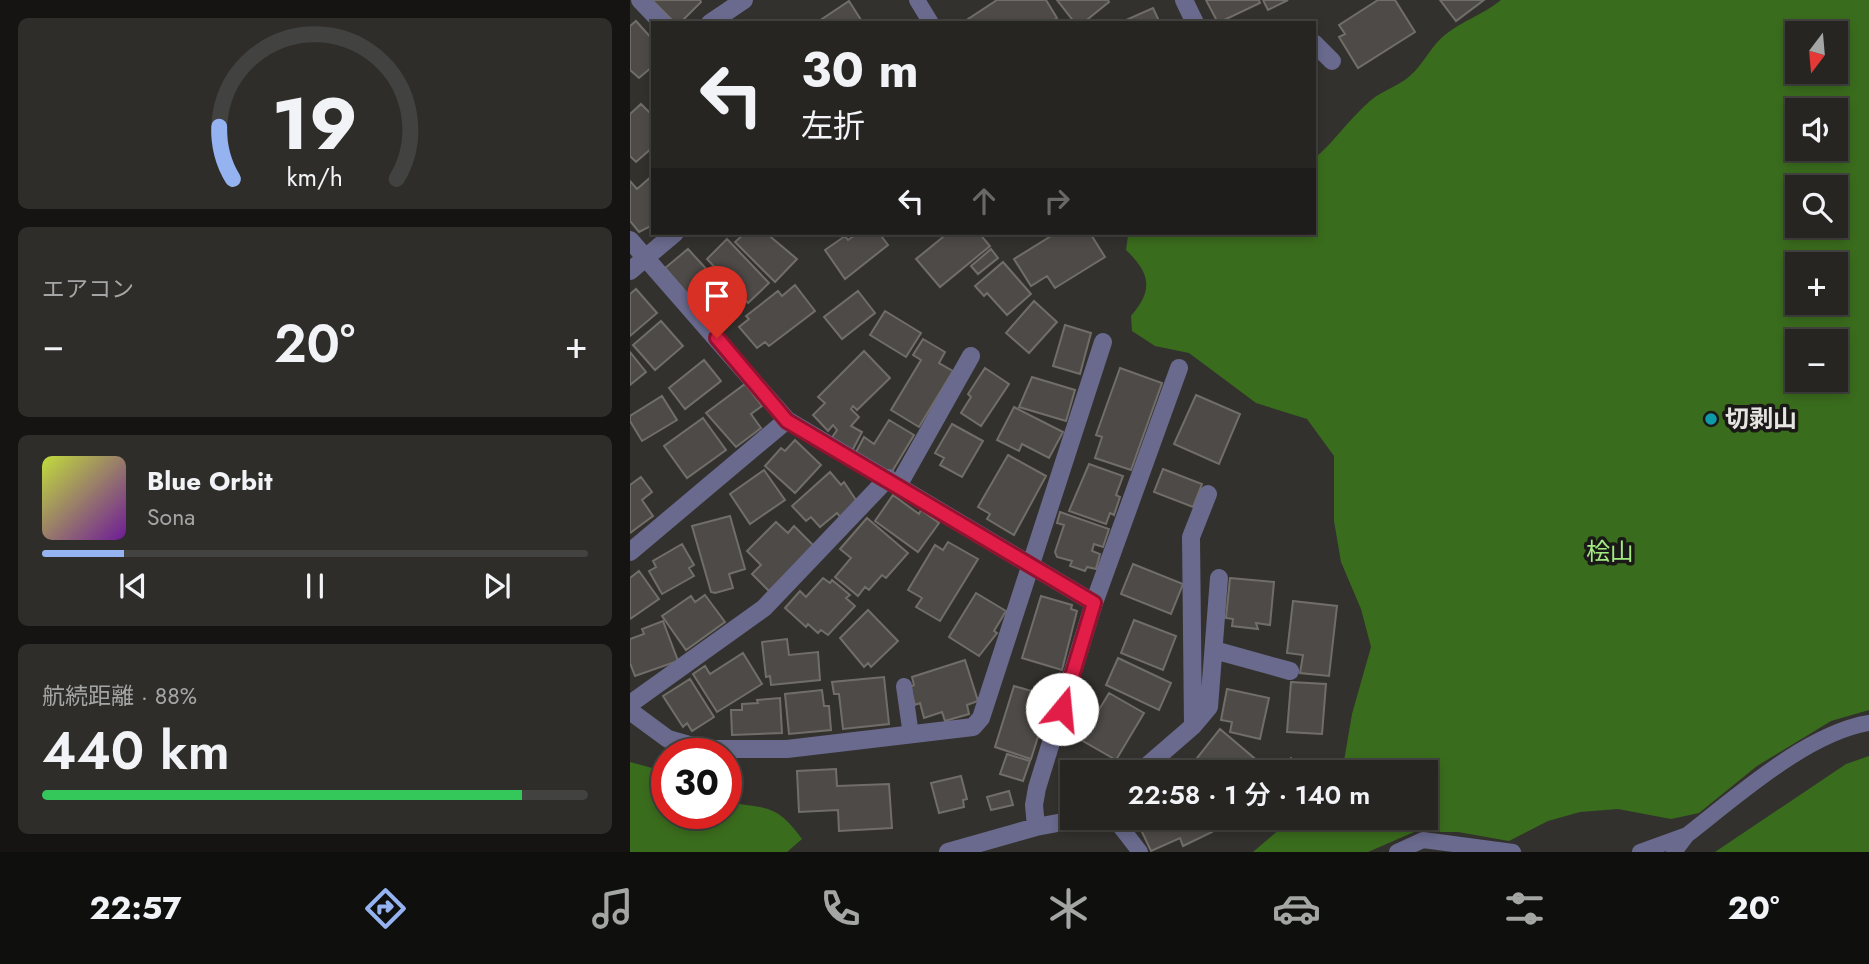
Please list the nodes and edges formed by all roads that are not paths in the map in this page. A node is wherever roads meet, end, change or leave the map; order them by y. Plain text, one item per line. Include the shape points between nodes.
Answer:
1 (640, 0) edge
2 (744, 0) edge
3 (917, 0) edge
4 (1184, 0) edge
5 (660, 21) edge
6 (713, 21) edge
7 (930, 21) edge
8 (1194, 21) edge
9 (1316, 45) edge
10 (1332, 61) dead end
11 (673, 235) edge
12 (630, 240) edge
13 (647, 256) junction
14 (630, 271) edge
15 (1103, 342) dead end
16 (971, 356) dead end
17 (1180, 368) dead end
18 (787, 421) junction
19 (893, 481) junction
20 (1208, 494) dead end
21 (630, 552) edge
22 (1032, 565) junction
23 (1219, 578) dead end
24 (1094, 603) junction
25 (1214, 650) junction
26 (1290, 671) dead end
27 (904, 686) dead end
28 (630, 704) edge
29 (630, 711) edge
30 (1869, 723) edge
31 (1193, 726) junction
32 (911, 736) junction
33 (1154, 760) edge
34 (1060, 823) edge
35 (1037, 827) junction
36 (1124, 830) edge
37 (1687, 835) junction
38 (948, 852) edge
39 (1140, 852) edge
40 (1397, 852) edge
41 (1513, 852) edge
42 (1640, 852) edge
43 (1674, 852) edge

1 - 5 street
2 - 6 street
3 - 7 lane
4 - 8 street
9 - 10 street
11 - 13 street
12 - 13 street
13 - 14 street
13 - 18 street
15 - 22 street
16 - 19 street
17 - 24 street
18 - 19 street
18 - 21 street
19 - 22 street
19 - 28 street via 764,608
20 - 31 street via 1191,537
22 - 24 street
22 - 32 street via 978,723 967,729
23 - 25 street
24 - 35 street via 1037,789
25 - 26 street
25 - 31 street via 1209,707
27 - 32 lane
29 - 32 street via 668,739 703,749 787,749
30 - 37 lane via 1847,727 1791,758
31 - 33 street
34 - 35 street
35 - 38 street
36 - 39 lane
37 - 42 lane
37 - 43 lane
40 - 41 lane via 1423,840

